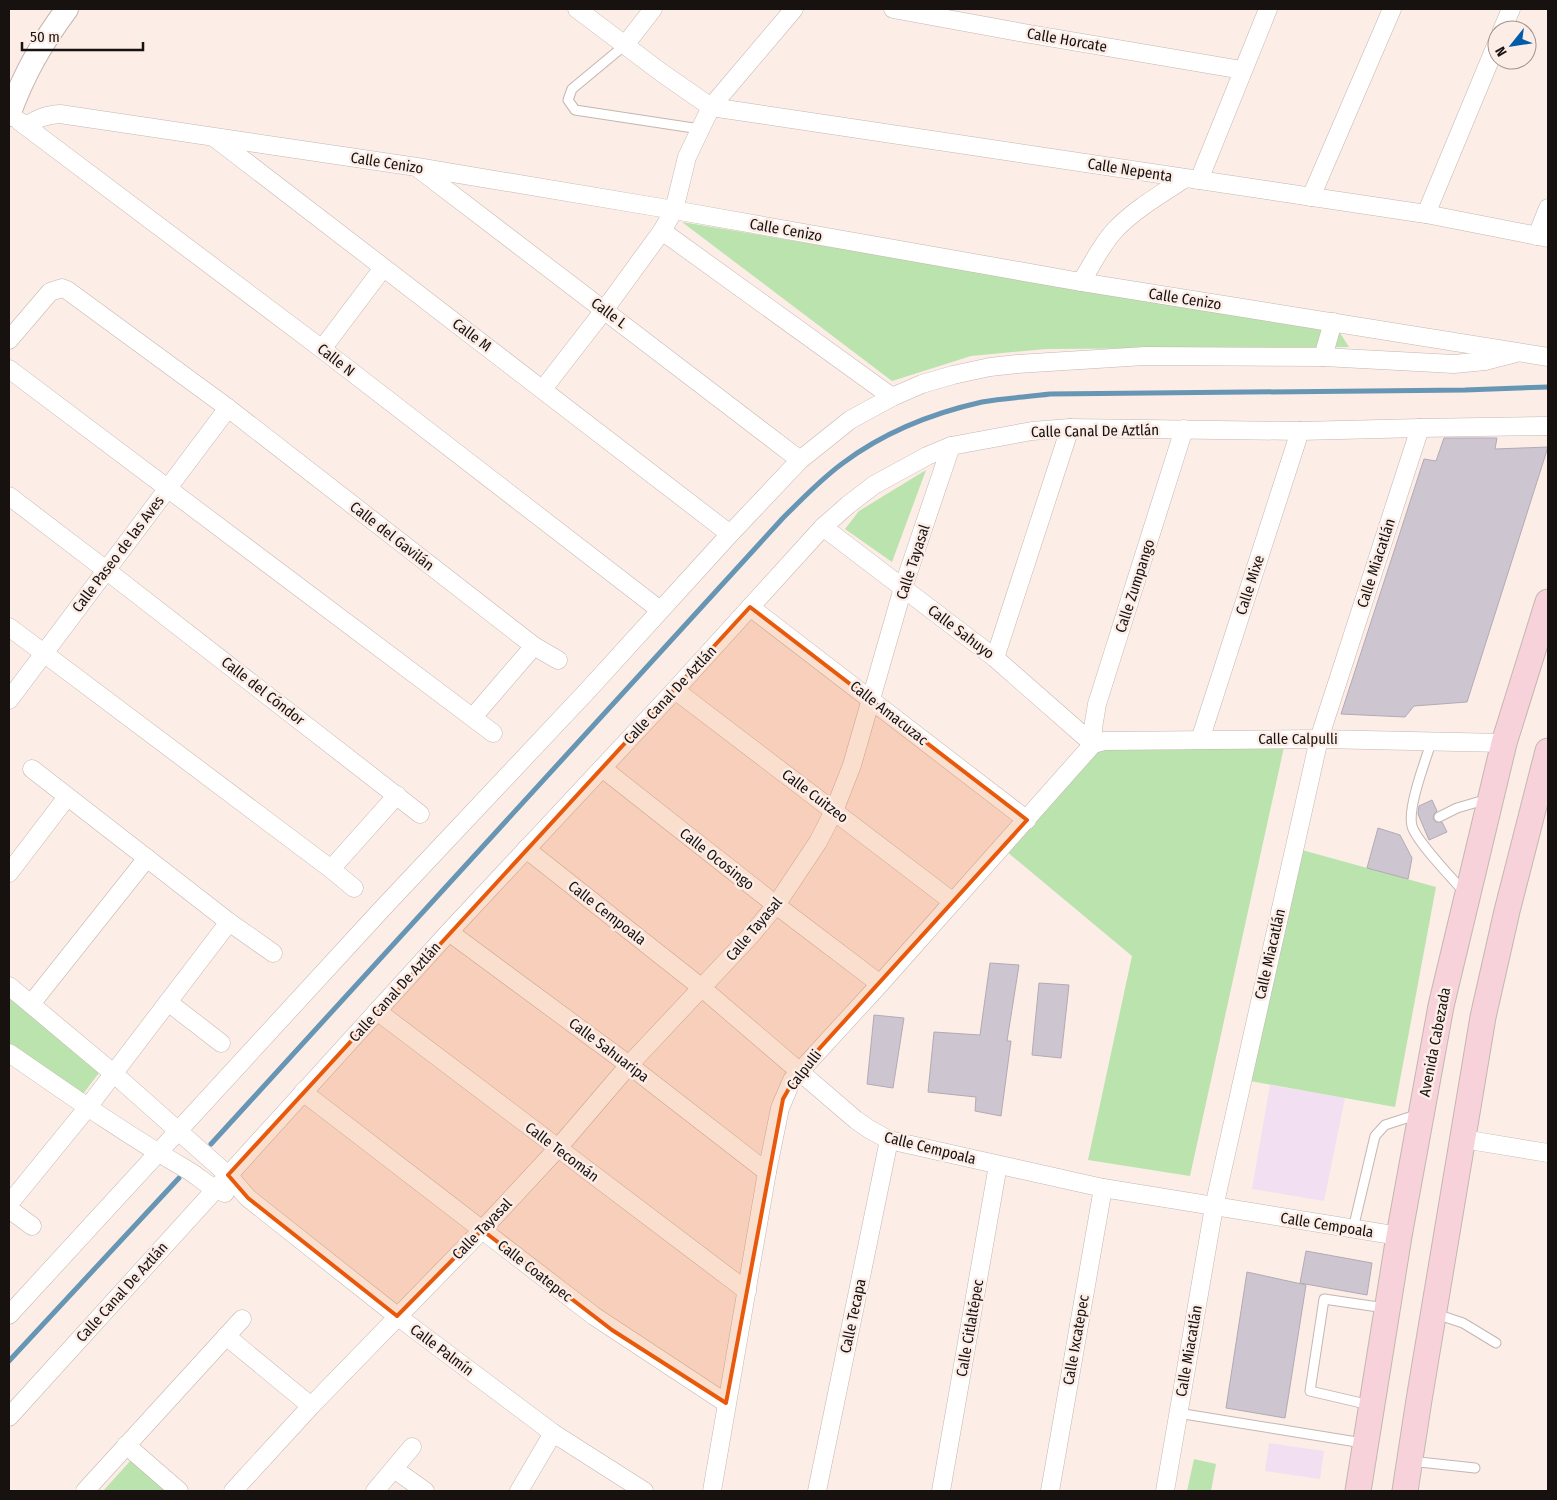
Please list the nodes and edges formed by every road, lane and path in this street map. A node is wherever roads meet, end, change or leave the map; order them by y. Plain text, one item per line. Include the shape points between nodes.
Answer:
1 (67, 9) edge
2 (577, 9) edge
3 (653, 9) edge
4 (794, 9) edge
5 (893, 9) edge
6 (1268, 9) edge
7 (1392, 9) edge
8 (625, 45) junction
9 (1487, 67) edge
10 (1242, 70) junction
11 (711, 107) junction
12 (15, 118) edge
13 (700, 129) junction
14 (213, 136) junction
15 (417, 167) junction
16 (1191, 179) junction
17 (1311, 197) junction
18 (1548, 208) edge
19 (674, 210) junction
20 (1426, 214) junction
21 (662, 231) junction
22 (1542, 237) edge
23 (383, 268) junction
24 (1081, 282) junction
25 (605, 309) junction
26 (1333, 322) junction
27 (9, 340) edge
28 (322, 349) junction
29 (1516, 352) junction
30 (1323, 357) junction
31 (1548, 357) edge
32 (9, 369) edge
33 (542, 389) junction
34 (892, 397) junction
35 (228, 408) junction
36 (1548, 426) edge
37 (1070, 428) junction
38 (1420, 428) junction
39 (1184, 429) junction
40 (1300, 431) junction
41 (951, 446) junction
42 (800, 460) junction
43 (168, 488) junction
44 (9, 496) edge
45 (823, 527) junction
46 (730, 534) junction
47 (106, 570) junction
48 (904, 588) junction
49 (1548, 602) edge
50 (750, 607) junction
51 (660, 610) junction
52 (9, 627) edge
53 (534, 646) junction
54 (44, 654) junction
55 (995, 658) junction
56 (558, 660) dead end
57 (675, 690) junction
58 (870, 699) junction
59 (9, 700) edge
60 (473, 717) junction
61 (493, 733) dead end
62 (1319, 739) junction
63 (1200, 740) junction
64 (1432, 740) junction
65 (1504, 743) junction
66 (1093, 744) junction
67 (1548, 751) edge
68 (602, 768) junction
69 (32, 769) dead end
70 (397, 795) junction
71 (67, 797) junction
72 (1491, 798) junction
73 (834, 811) junction
74 (420, 814) dead end
75 (1439, 816) dead end
76 (1027, 820) junction
77 (1423, 825) dead end
78 (1413, 831) junction
79 (526, 849) junction
80 (147, 858) junction
81 (331, 869) junction
82 (9, 873) edge
83 (354, 888) dead end
84 (1467, 896) junction
85 (953, 902) junction
86 (776, 905) junction
87 (229, 922) junction
88 (449, 932) junction
89 (273, 953) dead end
90 (880, 984) junction
91 (9, 986) edge
92 (702, 988) junction
93 (168, 1002) junction
94 (31, 1004) junction
95 (377, 1011) junction
96 (221, 1043) dead end
97 (9, 1053) edge
98 (629, 1065) junction
99 (799, 1070) junction
100 (114, 1073) junction
101 (303, 1092) junction
102 (88, 1107) junction
103 (1422, 1113) junction
104 (179, 1132) junction
105 (1464, 1139) junction
106 (889, 1140) junction
107 (558, 1148) junction
108 (1548, 1153) edge
109 (159, 1154) junction
110 (998, 1165) junction
111 (767, 1172) junction
112 (228, 1176) junction
113 (1103, 1188) junction
114 (215, 1190) junction
115 (248, 1198) junction
116 (9, 1204) edge
117 (1214, 1207) junction
118 (9, 1209) edge
119 (32, 1226) dead end
120 (1353, 1229) junction
121 (482, 1230) junction
122 (1399, 1236) junction
123 (747, 1291) junction
124 (1388, 1308) junction
125 (1434, 1313) junction
126 (9, 1315) edge
127 (397, 1316) junction
128 (242, 1319) dead end
129 (226, 1336) junction
130 (1496, 1343) dead end
131 (726, 1403) junction
132 (311, 1406) junction
133 (1372, 1406) junction
134 (1178, 1413) junction
135 (9, 1417) edge
136 (553, 1433) junction
137 (1366, 1443) junction
138 (126, 1445) junction
139 (412, 1447) dead end
140 (1410, 1461) junction
141 (1475, 1468) dead end
142 (394, 1469) junction
143 (639, 1490) edge
144 (85, 1491) edge
145 (179, 1491) edge
146 (233, 1491) edge
147 (375, 1491) edge
148 (425, 1491) edge
149 (520, 1491) edge
150 (712, 1491) edge
151 (817, 1491) edge
152 (941, 1491) edge
153 (1050, 1491) edge
154 (1165, 1491) edge
155 (1358, 1491) edge
156 (1405, 1491) edge

1 - 12 street via 44,39 26,72
2 - 8 street
3 - 8 street
4 - 11 street
5 - 10 street, Calle Horcate
6 - 10 street
7 - 17 street
8 - 11 street
8 - 13 lane via 572,89 568,100 575,110
9 - 20 street
10 - 16 street
11 - 13 street
11 - 16 street, Calle Nepenta
12 - 14 street, Calle Cenizo via 60,114
12 - 28 street, Calle N
13 - 19 street via 687,157
14 - 15 street, Calle Cenizo
14 - 23 street, Calle M
15 - 19 street, Calle Cenizo
15 - 25 street, Calle L
16 - 17 street, Calle Nepenta
16 - 24 street via 1144,206 1114,231
17 - 20 street, Calle Nepenta
18 - 22 street
19 - 21 street
19 - 24 street, Calle Cenizo
20 - 22 street, Calle Nepenta
21 - 25 street
21 - 34 street
23 - 28 street
23 - 33 street, Calle M
24 - 26 street, Calle Cenizo
25 - 33 street
25 - 42 street, Calle L
26 - 29 street, Calle Cenizo
26 - 30 street
27 - 35 street, Calle del Gavilán via 50,292 67,290
28 - 51 street, Calle N
29 - 30 street via 1485,361 1454,364
29 - 31 street, Calle Cenizo
30 - 34 street via 1145,356 1017,364 953,374
32 - 43 street
33 - 46 street, Calle M
34 - 42 street via 850,420
35 - 43 street, Calle Paseo de las Aves
35 - 53 street, Calle del Gavilán
36 - 38 street, Calle Canal De Aztlán
37 - 39 street, Calle Canal De Aztlán
37 - 41 street, Calle Canal De Aztlán via 1015,433
37 - 55 street
38 - 40 street, Calle Canal De Aztlán
38 - 62 street, Calle Miacatlán
39 - 40 street, Calle Canal De Aztlán
39 - 66 street, Calle Zumpango via 1097,704
40 - 63 street, Calle Mixe
41 - 45 street, Calle Canal De Aztlán via 874,485
41 - 48 street, Calle Tayasal
42 - 46 street
43 - 47 street, Calle Paseo de las Aves
43 - 60 street
44 - 47 street, Calle del Cóndor
45 - 48 street, Calle Sahuyo
45 - 50 street, Calle Canal De Aztlán
46 - 51 street
47 - 54 street, Calle Paseo de las Aves
47 - 70 street, Calle del Cóndor
48 - 55 street, Calle Sahuyo
48 - 58 street, Calle Tayasal
49 - 65 main road, Avenida Cabezada
50 - 57 street, Calle Canal De Aztlán
50 - 58 street, Calle Amacuzac
51 - 104 street
52 - 54 street
53 - 56 street, Calle del Gavilán
53 - 60 street
54 - 59 street, Calle Paseo de las Aves
54 - 81 street
55 - 66 street, Calle Sahuyo
57 - 68 street, Calle Canal De Aztlán
57 - 73 street, Calle Cuitzeo
58 - 73 street, Calle Tayasal via 852,765
58 - 76 street, Calle Amacuzac
60 - 61 street
62 - 63 street, Calle Calpulli
62 - 64 street, Calle Calpulli
62 - 117 street, Calle Miacatlán
63 - 66 street, Calle Calpulli via 1104,741
64 - 65 street, Calle Calpulli
64 - 78 lane via 1411,815
65 - 72 main road, Avenida Cabezada
66 - 76 street, Calpulli
67 - 105 main road via 1483,1017
68 - 79 street, Calle Canal De Aztlán
68 - 86 street, Calle Ocosingo
69 - 71 street
70 - 74 street, Calle del Cóndor
70 - 81 street
71 - 80 street
71 - 82 street
72 - 75 lane
72 - 84 main road, Avenida Cabezada
73 - 85 street, Calle Cuitzeo
73 - 86 street, Calle Tayasal via 818,842
76 - 85 street, Calpulli
77 - 78 lane
78 - 84 lane
79 - 88 street, Calle Canal De Aztlán
79 - 92 street, Calle Cempoala
80 - 87 street
80 - 94 street
81 - 83 street
84 - 103 main road, Avenida Cabezada via 1441,1006
85 - 90 street, Calpulli
86 - 90 street, Calle Ocosingo
86 - 92 street, Calle Tayasal
87 - 89 street
87 - 93 street
88 - 95 street, Calle Canal De Aztlán
88 - 98 street, Calle Sahuaripa
90 - 99 street, Calpulli
91 - 94 street, Calle Palmín
92 - 98 street, Calle Tayasal
92 - 99 street, Calle Cempoala
93 - 96 street
93 - 100 street
94 - 100 street, Calle Palmín
95 - 101 street, Calle Canal De Aztlán
95 - 107 street, Calle Tecomán
97 - 102 street
98 - 107 street, Calle Tayasal
98 - 111 street, Calle Sahuaripa
99 - 106 street, Calle Cempoala via 869,1129
99 - 111 street, Calpulli via 783,1099
100 - 102 street
100 - 104 street, Calle Palmín
101 - 112 street, Calle Canal De Aztlán
101 - 121 street, Calle Coatepec
102 - 109 street
102 - 116 street
103 - 120 lane via 1385,1125 1375,1136
103 - 122 main road, Avenida Cabezada
104 - 109 street
104 - 112 street, Calle Palmín
105 - 108 street
105 - 125 main road
106 - 110 street, Calle Cempoala
106 - 151 street, Calle Tecapa
107 - 121 street, Calle Tayasal
107 - 123 street, Calle Tecomán
109 - 114 street
109 - 126 street
110 - 113 street, Calle Cempoala
110 - 152 street, Calle Citlaltépec
111 - 123 street, Calpulli
112 - 114 street, Calle Canal De Aztlán
112 - 115 street, Calle Palmín
113 - 117 street, Calle Cempoala
113 - 153 street, Calle Ixcatepec
114 - 115 street, Calle Palmín
114 - 135 street, Calle Canal De Aztlán
115 - 127 street, Calle Palmín
117 - 120 street, Calle Cempoala
117 - 134 street, Calle Miacatlán
118 - 119 street
120 - 122 street, Calle Cempoala
121 - 127 street, Calle Tayasal
121 - 131 street, Calle Coatepec via 612,1330
122 - 124 main road, Avenida Cabezada
123 - 131 street, Calpulli
124 - 133 main road, Avenida Cabezada
124 - 133 lane via 1324,1299 1310,1391
125 - 130 lane via 1463,1323
125 - 140 main road
127 - 132 street, Calle Tayasal
127 - 136 street, Calle Palmín
128 - 129 street
129 - 132 street
129 - 138 street
131 - 150 street, Calpulli
132 - 146 street, Calle Tayasal
133 - 137 main road, Avenida Cabezada
134 - 137 lane
134 - 154 street, Calle Miacatlán
136 - 143 street, Calle Palmín
136 - 149 street
137 - 155 main road, Avenida Cabezada
138 - 144 street
138 - 145 street
139 - 142 street
140 - 141 lane
140 - 156 main road
142 - 147 street
142 - 148 street

